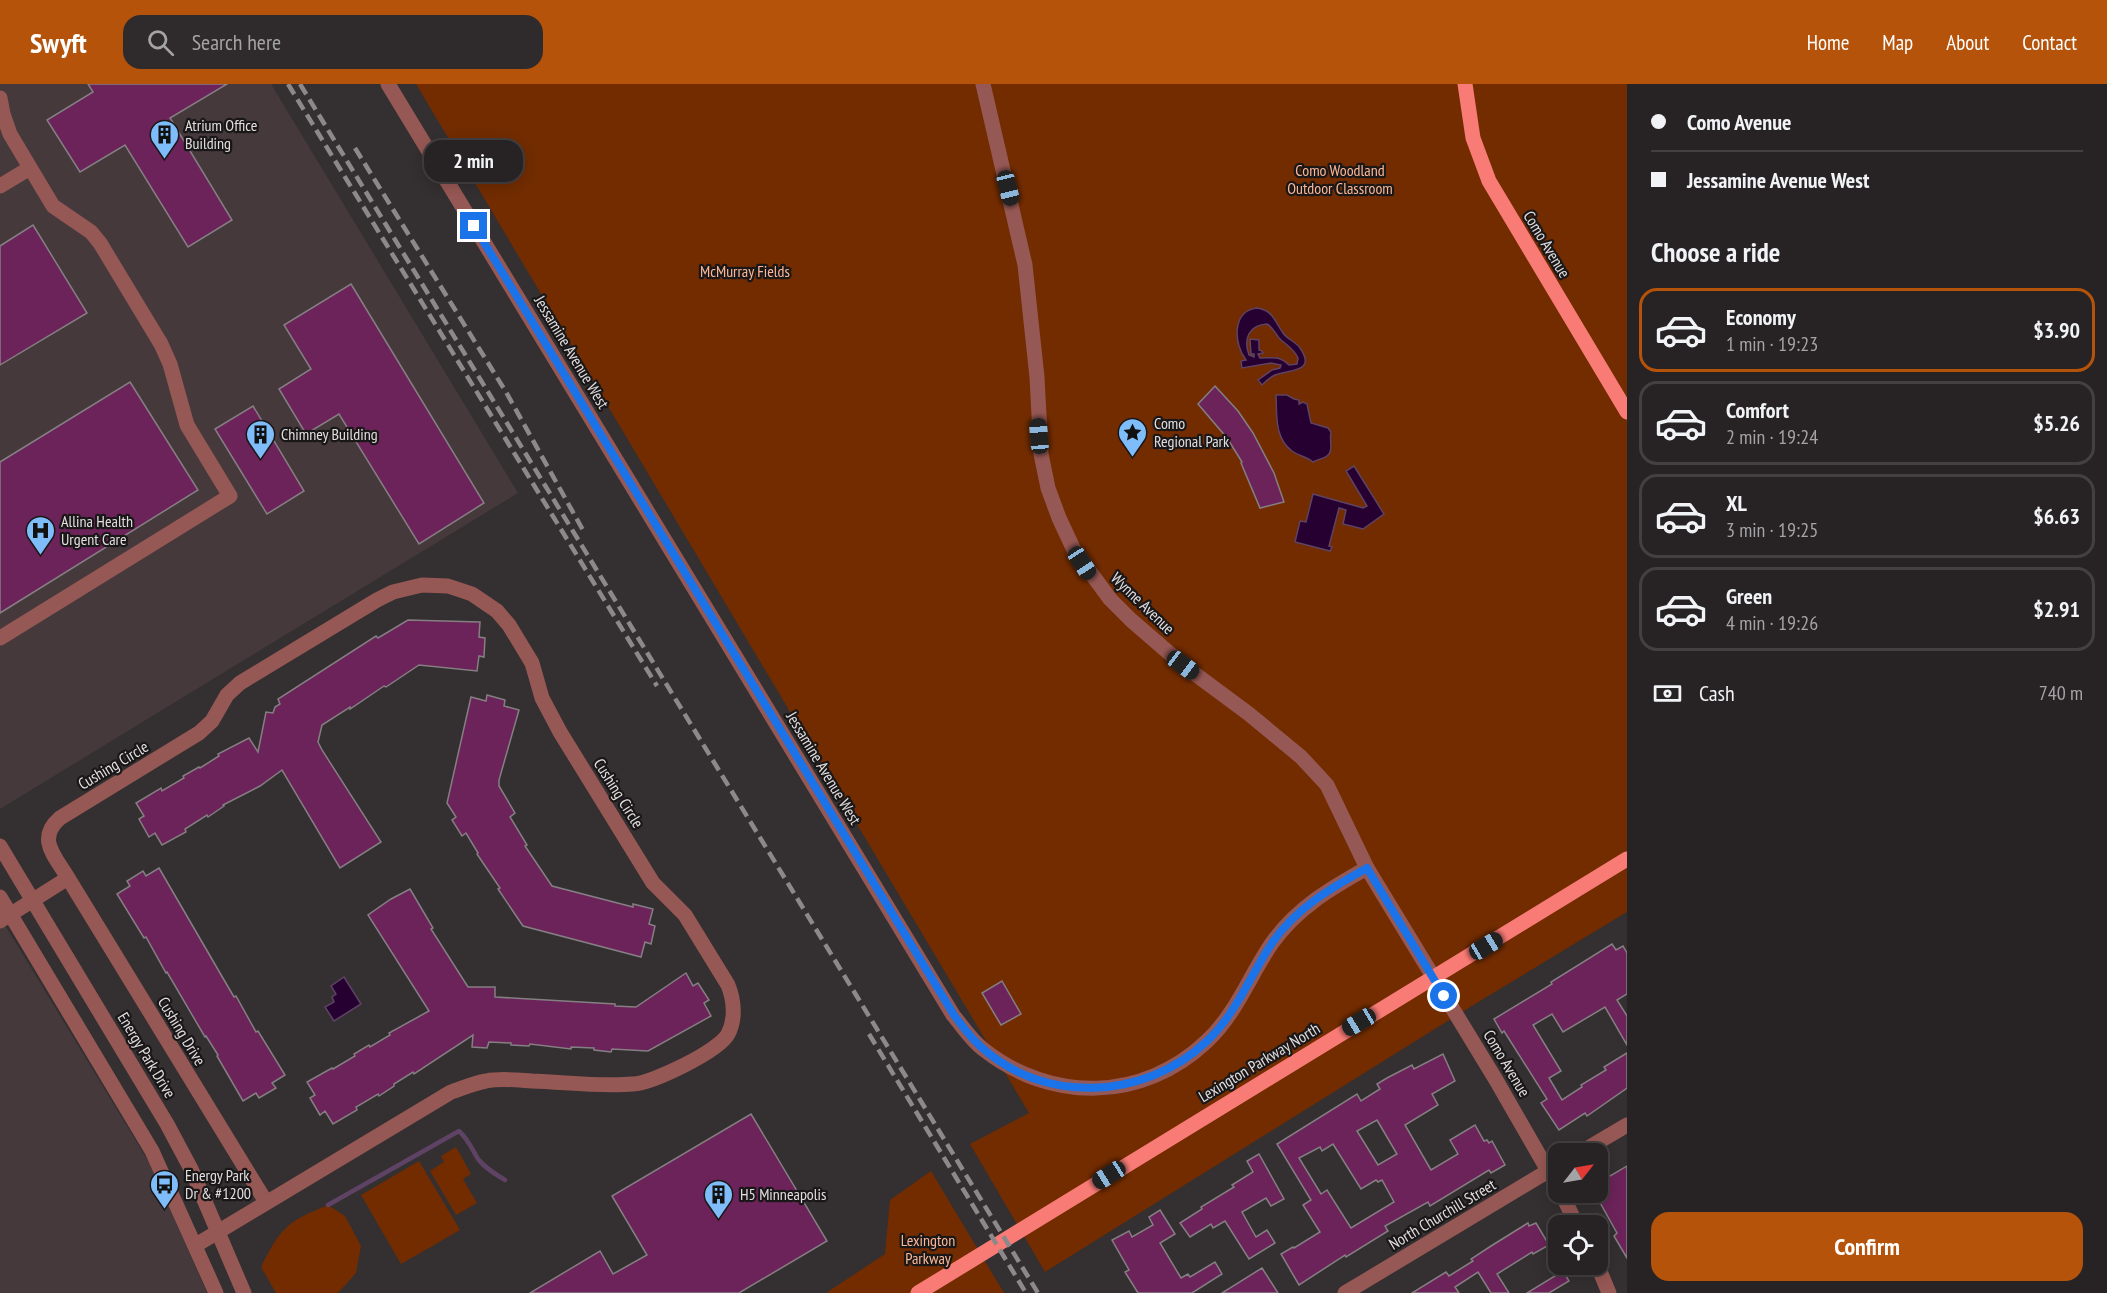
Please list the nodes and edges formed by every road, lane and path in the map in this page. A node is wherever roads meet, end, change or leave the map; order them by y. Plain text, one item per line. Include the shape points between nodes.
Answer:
1 (388, 84) edge
2 (983, 84) edge
3 (1466, 84) edge
4 (0, 98) edge
5 (30, 168) junction
6 (0, 186) edge
7 (1627, 412) edge
8 (0, 638) edge
9 (0, 846) edge
10 (1625, 862) edge
11 (1367, 868) junction
12 (68, 878) junction
13 (0, 897) edge
14 (16, 910) edge
15 (1421, 959) joint
16 (1432, 978) junction
17 (1627, 1125) edge
18 (1597, 1143) edge
19 (1548, 1159) edge
20 (1548, 1172) edge
21 (267, 1202) junction
22 (218, 1232) junction
23 (196, 1245) junction
24 (1602, 1275) edge
25 (216, 1293) edge
26 (244, 1293) edge
27 (918, 1293) edge
28 (1345, 1293) edge
29 (1609, 1293) edge

1 - 11 street, Jessamine Avenue West via 954,1015 982,1048 1008,1067 1057,1086 1111,1088 1157,1075 1191,1056 1208,1040 1227,1018 1291,920 1314,900
2 - 11 street, Wynne Avenue via 1025,265 1041,454 1048,489 1074,550 1110,599 1131,620 1292,750 1327,785
3 - 7 main road, Como Avenue via 1473,138 1489,180
4 - 5 street via 10,134
5 - 6 street
5 - 8 street via 53,206 91,232 100,243 161,344 187,425 230,496
9 - 14 street, Energy Park Drive
10 - 16 main road, Lexington Parkway North
11 - 15 street, Wynne Avenue
12 - 14 street
12 - 21 street, Cushing Drive
12 - 21 street, Cushing Circle via 47,837 60,818 199,733 233,689 277,660 393,592 422,585 447,586 478,597 509,625 532,663 542,698 560,732 653,883 685,915 728,985 733,997 729,1033 713,1048 662,1077 634,1084 506,1080 470,1085
13 - 14 street, Energy Park Drive
14 - 22 street, Energy Park Drive via 167,1124
14 - 23 street, Energy Park Drive via 152,1151
15 - 16 street, Como Avenue
16 - 19 street, Como Avenue
16 - 27 main road, Lexington Parkway North
17 - 18 street
20 - 28 street, North Churchill Street
21 - 22 street, Cushing Circle
22 - 23 street, Cushing Circle
22 - 26 street, Energy Park Drive
23 - 25 street, Energy Park Drive
24 - 29 street

